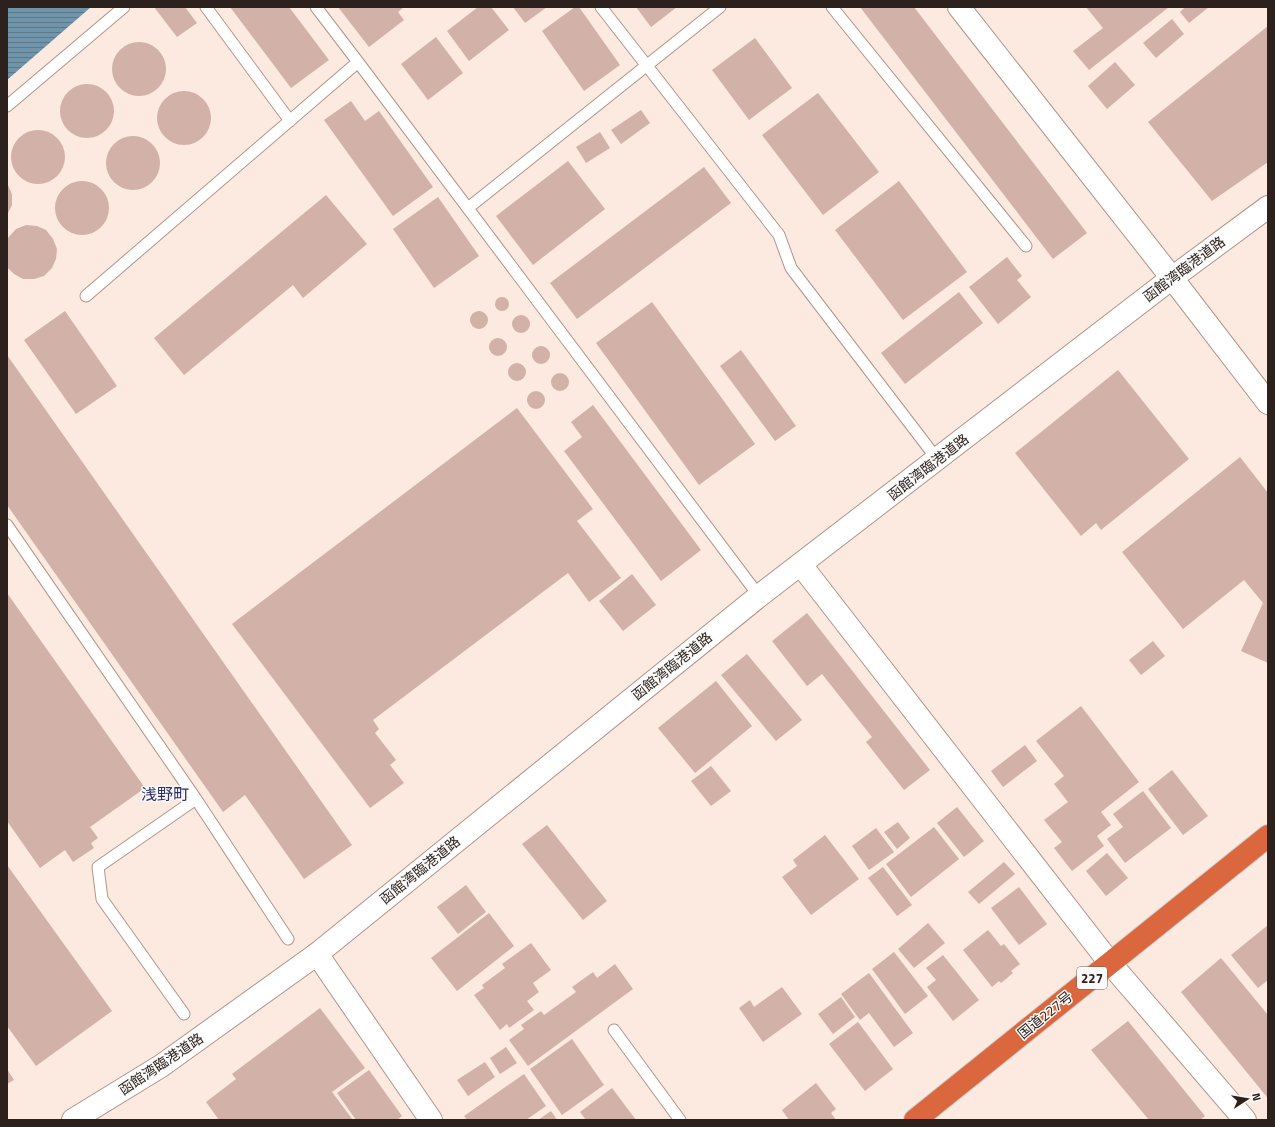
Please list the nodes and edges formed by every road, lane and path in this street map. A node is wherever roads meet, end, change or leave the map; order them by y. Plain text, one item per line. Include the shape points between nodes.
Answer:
1 (124, 7) edge
2 (206, 7) edge
3 (316, 7) edge
4 (601, 7) edge
5 (720, 7) edge
6 (832, 7) edge
7 (959, 7) edge
8 (358, 62) junction
9 (647, 66) junction
10 (7, 106) edge
11 (290, 121) junction
12 (1268, 207) edge
13 (468, 208) junction
14 (1026, 246) dead end
15 (1172, 278) junction
16 (86, 296) dead end
17 (1268, 403) edge
18 (937, 459) junction
19 (7, 525) edge
20 (801, 565) junction
21 (759, 596) junction
22 (196, 799) junction
23 (1268, 836) edge
24 (288, 939) dead end
25 (317, 954) junction
26 (1110, 963) junction
27 (184, 1014) dead end
28 (614, 1030) dead end
29 (73, 1120) edge
30 (431, 1120) edge
31 (680, 1120) edge
32 (915, 1120) edge
33 (1246, 1120) edge

1 - 10 lane
2 - 11 lane
3 - 8 lane
4 - 9 lane
5 - 9 lane
6 - 14 lane
7 - 15 street
8 - 11 lane
8 - 13 lane
9 - 13 lane
9 - 18 lane via 779,235 791,268
11 - 16 lane
12 - 15 street, 函館湾臨港道路
13 - 21 lane
15 - 17 street
15 - 18 street, 函館湾臨港道路
18 - 20 street, 函館湾臨港道路
19 - 22 lane
20 - 21 street, 函館湾臨港道路
20 - 26 street
21 - 25 street, 函館湾臨港道路
22 - 24 lane
22 - 27 lane via 98,867 102,899
23 - 26 highway, 国道227号 / 227
25 - 29 street, 函館湾臨港道路 via 161,1066
25 - 30 street
26 - 32 highway, 国道227号 / 227
26 - 33 street
28 - 31 lane

